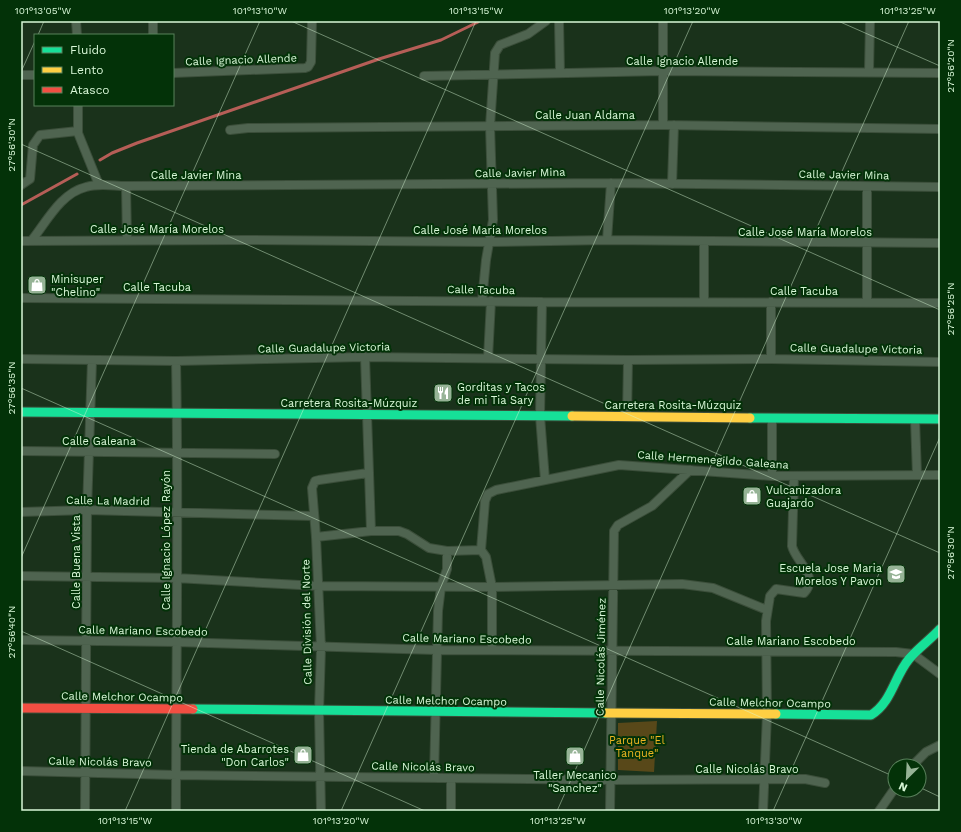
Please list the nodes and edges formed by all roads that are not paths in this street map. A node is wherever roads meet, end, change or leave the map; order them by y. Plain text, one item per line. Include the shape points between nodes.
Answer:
1 (76, 21) edge
2 (153, 21) edge
3 (312, 21) edge
4 (546, 21) edge
5 (559, 21) edge
6 (663, 21) edge
7 (870, 21) edge
8 (77, 34) edge
9 (153, 34) edge
10 (663, 71) junction
11 (869, 72) junction
12 (174, 73) edge
13 (560, 73) junction
14 (940, 73) edge
15 (21, 75) edge
16 (34, 75) edge
17 (493, 75) junction
18 (424, 76) dead end
19 (78, 106) edge
20 (663, 125) junction
21 (674, 125) junction
22 (490, 126) junction
23 (940, 128) edge
24 (230, 130) dead end
25 (78, 131) junction
26 (611, 183) junction
27 (492, 184) junction
28 (672, 184) junction
29 (21, 185) edge
30 (99, 185) junction
31 (126, 186) junction
32 (867, 187) junction
33 (940, 187) edge
34 (32, 240) junction
35 (127, 240) junction
36 (607, 240) junction
37 (21, 241) edge
38 (490, 242) junction
39 (704, 242) junction
40 (867, 243) junction
41 (940, 243) edge
42 (21, 298) edge
43 (482, 301) junction
44 (867, 301) junction
45 (491, 302) junction
46 (542, 302) junction
47 (704, 302) junction
48 (770, 302) junction
49 (940, 303) edge
50 (364, 358) junction
51 (488, 358) junction
52 (21, 359) edge
53 (541, 359) junction
54 (771, 359) junction
55 (628, 360) junction
56 (92, 361) junction
57 (176, 361) junction
58 (940, 362) edge
59 (21, 412) edge
60 (89, 413) junction
61 (177, 414) junction
62 (366, 415) junction
63 (540, 416) junction
64 (627, 417) junction
65 (772, 418) junction
66 (915, 419) junction
67 (940, 419) edge
68 (21, 451) edge
69 (88, 452) junction
70 (177, 452) junction
71 (275, 454) dead end
72 (690, 470) junction
73 (368, 473) junction
74 (917, 474) junction
75 (940, 475) edge
76 (772, 476) junction
77 (794, 476) junction
78 (545, 480) junction
79 (87, 510) junction
80 (21, 512) edge
81 (177, 513) junction
82 (314, 516) junction
83 (371, 531) junction
84 (316, 537) junction
85 (481, 550) junction
86 (447, 551) junction
87 (21, 576) edge
88 (87, 578) junction
89 (176, 578) junction
90 (613, 584) junction
91 (318, 586) junction
92 (441, 587) junction
93 (492, 587) junction
94 (767, 610) junction
95 (940, 629) edge
96 (21, 640) edge
97 (86, 641) junction
98 (178, 642) junction
99 (321, 648) junction
100 (436, 650) junction
101 (492, 650) junction
102 (612, 652) junction
103 (767, 653) junction
104 (913, 654) junction
105 (940, 674) edge
106 (21, 708) edge
107 (86, 709) junction
108 (176, 710) junction
109 (319, 711) junction
110 (436, 713) junction
111 (612, 714) junction
112 (767, 714) junction
113 (940, 745) edge
114 (920, 758) edge
115 (21, 771) edge
116 (86, 772) junction
117 (176, 775) junction
118 (320, 776) junction
119 (434, 778) junction
120 (451, 778) junction
121 (764, 779) junction
122 (610, 780) junction
123 (825, 783) dead end
124 (888, 798) edge
125 (85, 811) edge
126 (176, 811) edge
127 (321, 811) edge
128 (451, 811) edge
129 (610, 811) edge
130 (763, 811) edge
131 (879, 811) edge

1 - 8 street
2 - 9 street
3 - 12 street, Calle Ignacio Allende via 311,62 308,67
4 - 17 street via 528,34 497,47 494,53
5 - 13 street
6 - 10 street
7 - 11 street
10 - 11 street, Calle Ignacio Allende
10 - 13 street, Calle Ignacio Allende
10 - 20 street
11 - 14 street, Calle Ignacio Allende
13 - 17 street, Calle Ignacio Allende
15 - 16 street
17 - 18 street, Calle Ignacio Allende
17 - 22 street
19 - 25 street
20 - 21 street, Calle Juan Aldama
20 - 22 street, Calle Juan Aldama
21 - 23 street, Calle Juan Aldama
21 - 28 street
22 - 24 street, Calle Juan Aldama
22 - 27 street
25 - 29 street via 40,135 33,145 30,179
25 - 30 street
26 - 27 street, Calle Javier Mina
26 - 28 street, Calle Javier Mina
26 - 36 street
27 - 31 street, Calle Javier Mina
27 - 38 street via 493,220
28 - 32 street, Calle Javier Mina
30 - 31 street, Calle Javier Mina
30 - 34 street, Calle Javier Mina via 77,190 65,198
31 - 35 street
32 - 33 street, Calle Javier Mina
32 - 40 street
34 - 35 street, Calle José María Morelos
34 - 37 street, Calle José María Morelos
35 - 38 street, Calle José María Morelos
36 - 38 street, Calle José María Morelos
36 - 39 street, Calle José María Morelos
38 - 43 street
39 - 40 street, Calle José María Morelos
39 - 47 street
40 - 41 street, Calle José María Morelos
40 - 44 street
42 - 43 street, Calle Tacuba
43 - 45 street, Calle Tacuba
44 - 48 street, Calle Tacuba
44 - 49 street, Calle Tacuba
45 - 46 street, Calle Tacuba
45 - 51 street
46 - 47 street, Calle Tacuba
46 - 53 street
47 - 48 street, Calle Tacuba
48 - 54 street
50 - 51 street, Calle Guadalupe Victoria
50 - 57 street, Calle Guadalupe Victoria
50 - 62 street
51 - 53 street, Calle Guadalupe Victoria
52 - 56 street, Calle Guadalupe Victoria
53 - 55 street, Calle Guadalupe Victoria
53 - 63 street
54 - 55 street, Calle Guadalupe Victoria
54 - 58 street, Calle Guadalupe Victoria
55 - 64 street
56 - 57 street, Calle Guadalupe Victoria
56 - 60 street, Calle Buena Vista
57 - 61 street, Calle Ignacio López Rayón
59 - 60 street, Carretera Rosita-Múzquiz
60 - 61 street, Carretera Rosita-Múzquiz
60 - 69 street, Calle Buena Vista
61 - 62 street, Carretera Rosita-Múzquiz
61 - 70 street, Calle Ignacio López Rayón
62 - 63 street, Carretera Rosita-Múzquiz
62 - 73 street
63 - 64 street, Carretera Rosita-Múzquiz
63 - 78 street
64 - 65 street, Carretera Rosita-Múzquiz
65 - 66 street, Carretera Rosita-Múzquiz
65 - 76 street
66 - 67 street, Carretera Rosita-Múzquiz
66 - 74 street
68 - 69 street, Calle Galeana
69 - 70 street, Calle Galeana
69 - 79 street, Calle Buena Vista
70 - 71 street
70 - 81 street, Calle Ignacio López Rayón
72 - 76 street, Calle Hermenegildo Galeana
72 - 78 street, Calle Hermenegildo Galeana via 619,465
72 - 90 street, Calle Nicolás Jiménez via 652,506 615,527
73 - 82 street, Calle División del Norte via 315,481 312,488
73 - 83 street
74 - 75 street, Calle Hermenegildo Galeana
74 - 77 street, Calle Hermenegildo Galeana
76 - 77 street, Calle Hermenegildo Galeana
77 - 94 street via 792,546 808,573 808,586 804,593 776,589 770,596
78 - 85 street, Calle Hermenegildo Galeana via 488,494 485,501
79 - 80 street, Calle La Madrid
79 - 81 street, Calle La Madrid
79 - 88 street, Calle Buena Vista
81 - 82 street, Calle La Madrid
81 - 89 street, Calle Ignacio López Rayón
82 - 84 street, Calle División del Norte
83 - 84 street
83 - 86 street via 403,532 429,548
84 - 91 street, Calle División del Norte
85 - 86 street
85 - 93 street via 486,557
86 - 92 street via 447,569
87 - 88 street
88 - 89 street
88 - 97 street, Calle Buena Vista
89 - 91 street
89 - 98 street, Calle Ignacio López Rayón
90 - 93 street
90 - 94 street via 682,584 706,587 725,592
90 - 102 street, Calle Nicolás Jiménez
91 - 92 street
91 - 99 street, Calle División del Norte
92 - 93 street
92 - 100 street
93 - 101 street
94 - 103 street
95 - 104 street via 929,642
96 - 97 street, Calle Mariano Escobedo
97 - 98 street, Calle Mariano Escobedo
97 - 107 street, Calle Buena Vista
98 - 99 street, Calle Mariano Escobedo
98 - 108 street, Calle Ignacio López Rayón
99 - 100 street, Calle Mariano Escobedo
99 - 109 street, Calle División del Norte
100 - 101 street, Calle Mariano Escobedo
100 - 110 street
101 - 102 street, Calle Mariano Escobedo
102 - 103 street, Calle Mariano Escobedo
102 - 111 street, Calle Nicolás Jiménez
103 - 104 street, Calle Mariano Escobedo via 850,651
103 - 112 street
104 - 105 street
104 - 112 street, Calle Melchor Ocampo via 883,706 871,715
106 - 107 street, Calle Melchor Ocampo
107 - 108 street, Calle Melchor Ocampo
107 - 116 street, Calle Buena Vista
108 - 109 street, Calle Melchor Ocampo
108 - 117 street, Calle Ignacio López Rayón
109 - 110 street, Calle Melchor Ocampo
109 - 118 street, Calle División del Norte
110 - 111 street, Calle Melchor Ocampo
110 - 119 street
111 - 112 street, Calle Melchor Ocampo
111 - 122 street, Calle Nicolás Jiménez
112 - 121 street
113 - 114 street
115 - 116 street, Calle Nicolás Bravo
116 - 117 street, Calle Nicolás Bravo
116 - 125 street, Calle Buena Vista
117 - 118 street, Calle Nicolás Bravo
117 - 126 street, Calle Ignacio López Rayón
118 - 119 street, Calle Nicolás Bravo
118 - 127 street, Calle División del Norte
119 - 120 street, Calle Nicolás Bravo
120 - 122 street, Calle Nicolás Bravo
120 - 128 street
121 - 122 street, Calle Nicolás Bravo
121 - 123 street, Calle Nicolás Bravo via 812,780
121 - 130 street
122 - 129 street, Calle Nicolás Jiménez
124 - 131 street

